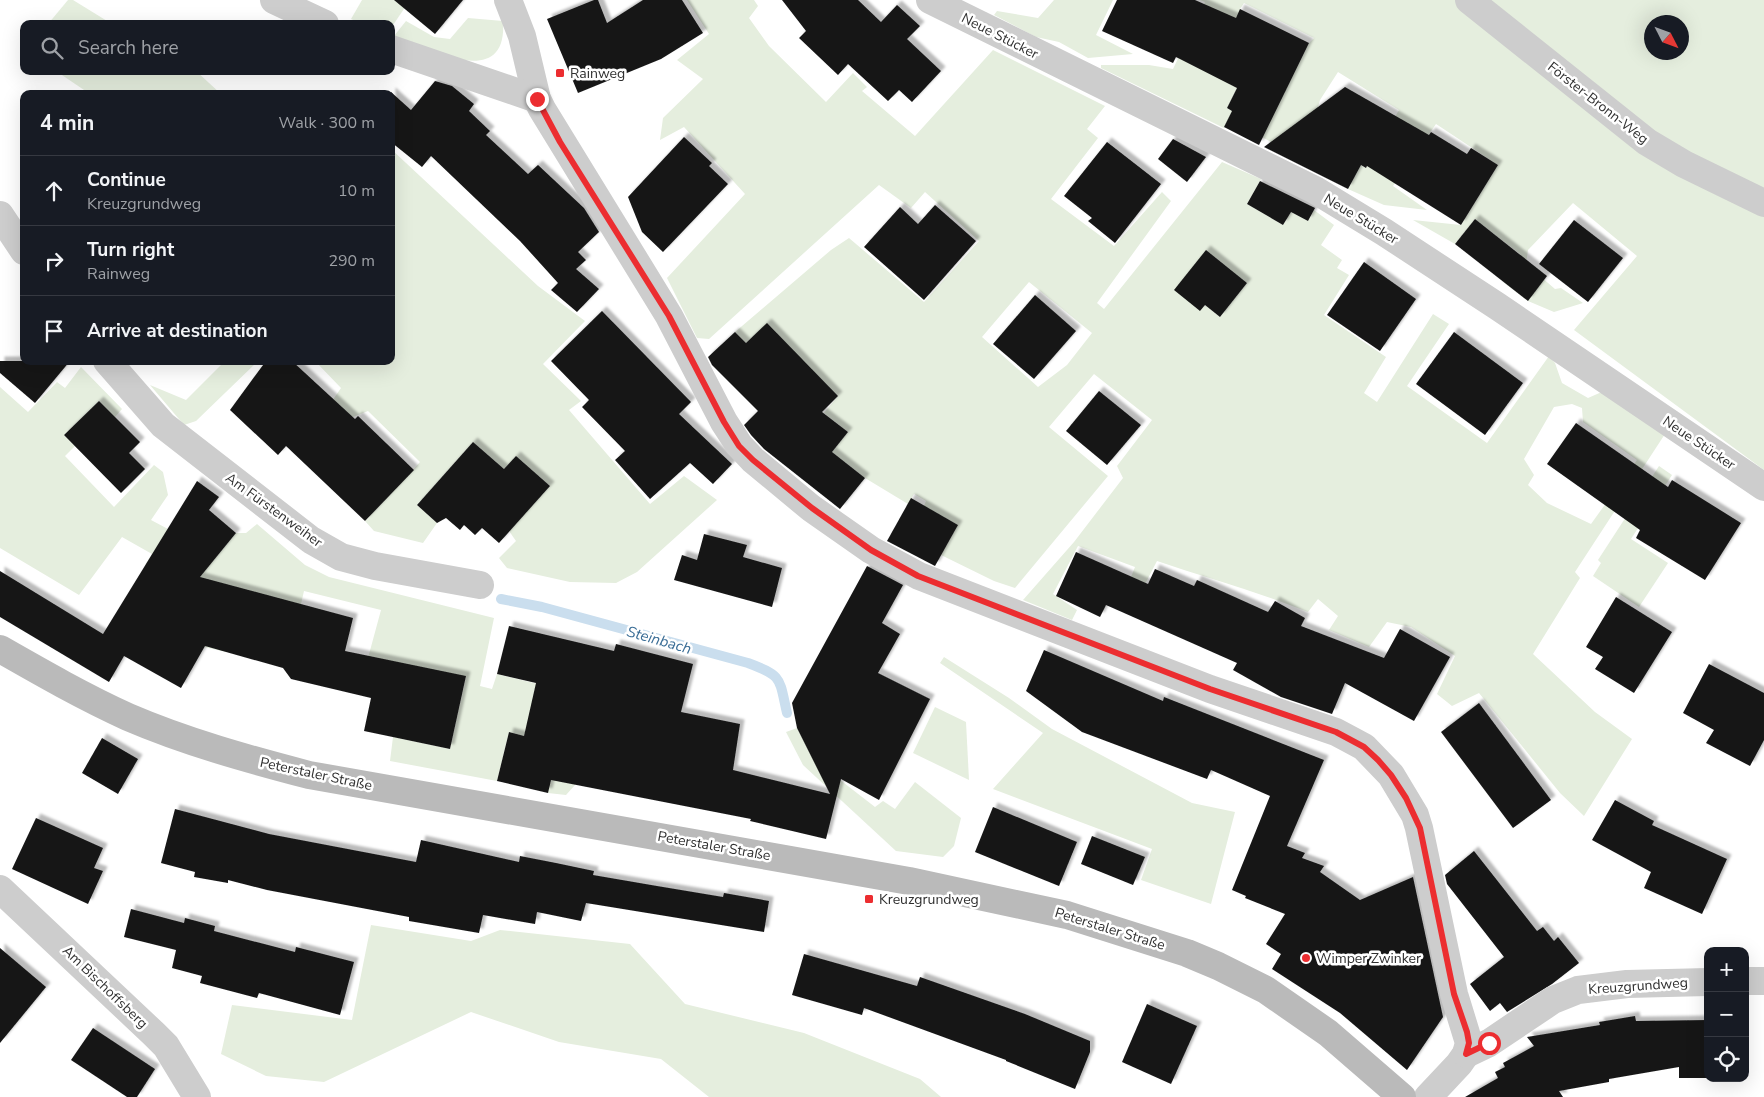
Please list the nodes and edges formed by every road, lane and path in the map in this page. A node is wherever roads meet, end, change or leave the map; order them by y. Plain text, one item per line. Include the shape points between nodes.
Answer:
1 (274, 0) edge
2 (508, 0) edge
3 (930, 0) edge
4 (1469, 0) edge
5 (316, 20) edge
6 (395, 50) edge
7 (537, 99) junction
8 (1764, 203) edge
9 (0, 215) edge
10 (20, 245) edge
11 (110, 365) edge
12 (1764, 487) edge
13 (480, 586) dead end
14 (0, 649) edge
15 (0, 889) edge
16 (1764, 981) edge
17 (1704, 982) edge
18 (1749, 982) edge
19 (1466, 1054) junction
20 (197, 1097) edge
21 (1402, 1097) edge
22 (1428, 1097) edge

1 - 5 street
2 - 7 street via 522,36
3 - 12 street, Neue Stücker via 1315,190 1497,306
4 - 8 street, Förster-Bronn-Weg via 1647,142
6 - 7 street
7 - 19 street via 560,142 669,316 739,446 812,508 871,550 918,576 1210,689 1336,732 1364,747 1378,760 1406,798 1420,828 1454,994 1467,1032
9 - 10 street
11 - 13 street, Am Fürstenweiher via 163,425 311,540 340,557
14 - 21 main road, Peterstaler Straße via 87,698 129,717 243,758 309,775 910,881 1031,906 1125,932 1218,966 1287,1002
15 - 20 street, Am Bischoffsberg via 166,1046
16 - 18 street
17 - 19 street, Kreuzgrundweg via 1578,990 1554,1000 1494,1040
19 - 22 street

